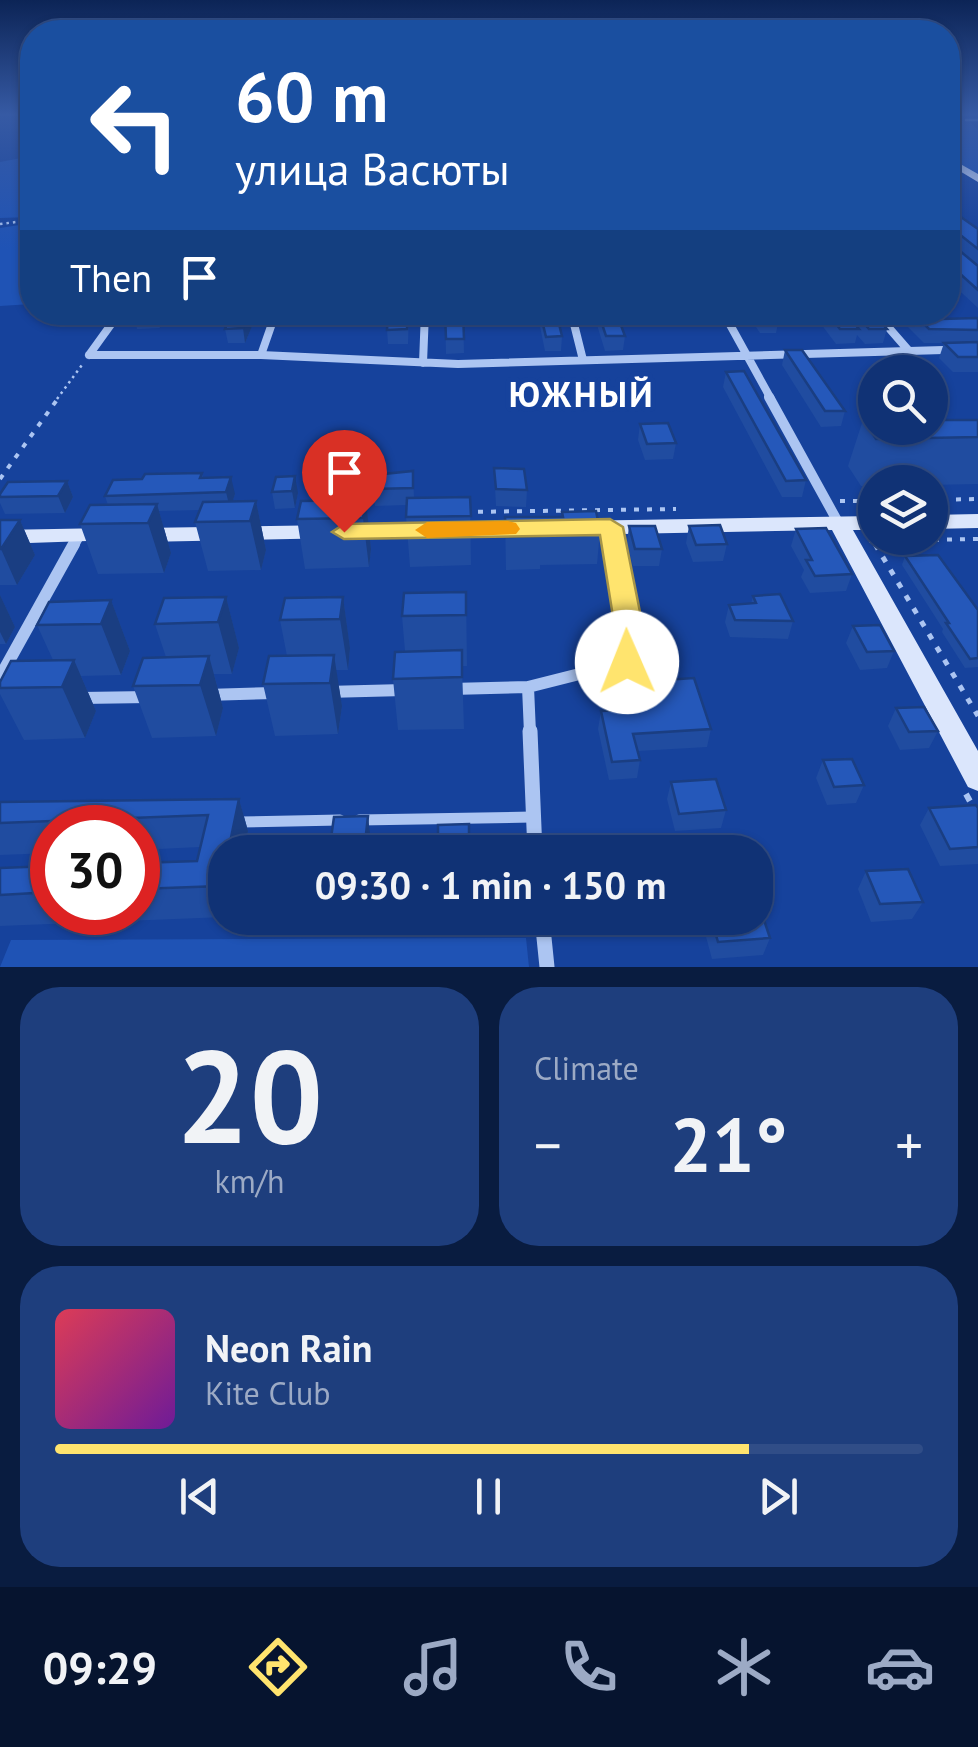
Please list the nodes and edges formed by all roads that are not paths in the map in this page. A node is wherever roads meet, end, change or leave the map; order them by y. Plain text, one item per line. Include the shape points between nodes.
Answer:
1 (111, 325) edge
2 (271, 325) edge
3 (424, 325) edge
4 (574, 325) edge
5 (730, 325) edge
6 (886, 325) edge
7 (978, 349) edge
8 (909, 351) junction
9 (261, 355) junction
10 (748, 357) junction
11 (583, 360) junction
12 (423, 363) junction
13 (857, 518) edge
14 (978, 521) edge
15 (948, 522) edge
16 (610, 527) junction
17 (78, 536) junction
18 (0, 537) edge
19 (0, 677) edge
20 (528, 686) junction
21 (430, 689) edge
22 (411, 690) edge
23 (313, 692) edge
24 (294, 693) edge
25 (196, 695) edge
26 (156, 696) edge
27 (59, 699) edge
28 (978, 778) edge
29 (532, 817) junction
30 (217, 822) edge
31 (534, 835) edge
32 (544, 935) edge
33 (547, 967) edge

1 - 9 street via 89,355
2 - 9 street
3 - 12 street
4 - 11 street
5 - 10 street
6 - 8 street
7 - 8 street
8 - 10 street
9 - 12 street
10 - 11 street
10 - 13 street
11 - 12 street
13 - 16 street
13 - 28 street
14 - 15 street
16 - 17 street
16 - 20 street via 632,642 627,662
17 - 18 street
17 - 19 street
20 - 21 street
20 - 29 street
22 - 23 street
24 - 25 street
26 - 27 street
29 - 30 lane
29 - 31 street
32 - 33 street

